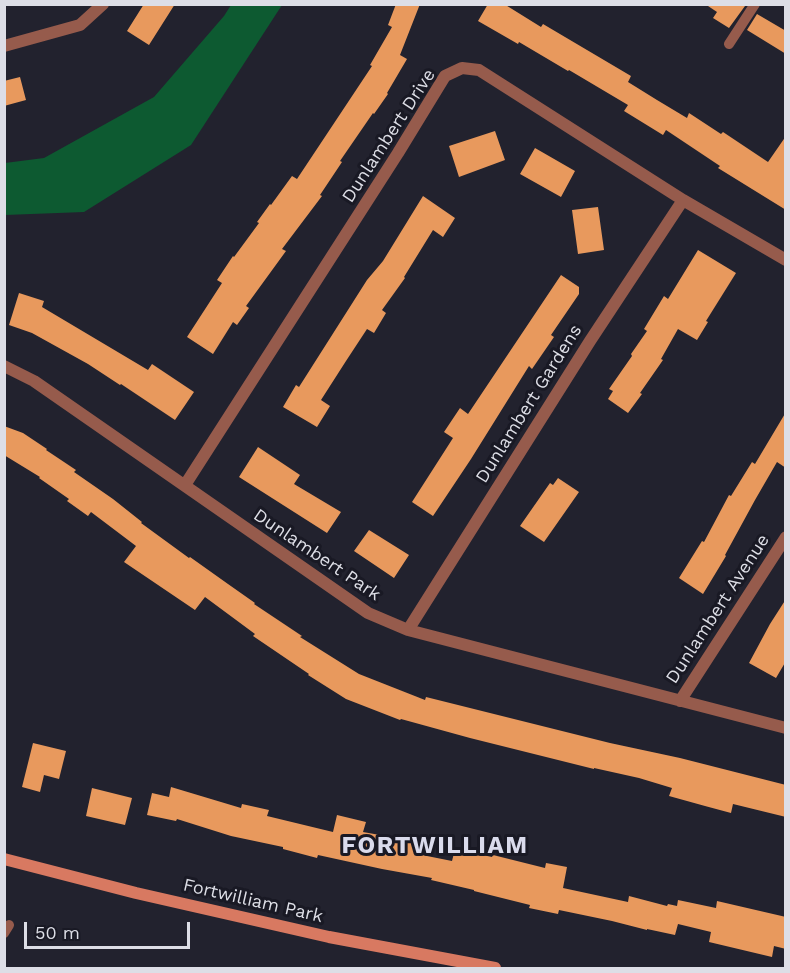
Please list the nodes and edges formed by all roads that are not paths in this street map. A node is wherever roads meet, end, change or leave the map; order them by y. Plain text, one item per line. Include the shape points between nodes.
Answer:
1 (103, 4) edge
2 (754, 4) edge
3 (729, 44) dead end
4 (4, 46) edge
5 (683, 200) junction
6 (786, 260) edge
7 (4, 366) edge
8 (185, 485) junction
9 (786, 537) edge
10 (408, 630) junction
11 (680, 701) junction
12 (786, 728) edge
13 (4, 859) edge
14 (495, 969) edge

1 - 4 street via 80,25
2 - 3 lane
5 - 6 street, Dunlambert Drive
5 - 8 street, Dunlambert Drive via 479,70 462,68 445,76
5 - 10 street, Dunlambert Gardens
7 - 8 street, Dunlambert Park via 34,381
8 - 10 street, Dunlambert Park via 368,613
9 - 11 street, Dunlambert Avenue
10 - 11 street, Dunlambert Park
11 - 12 street, Dunlambert Park
13 - 14 street, Fortwilliam Park via 329,937

